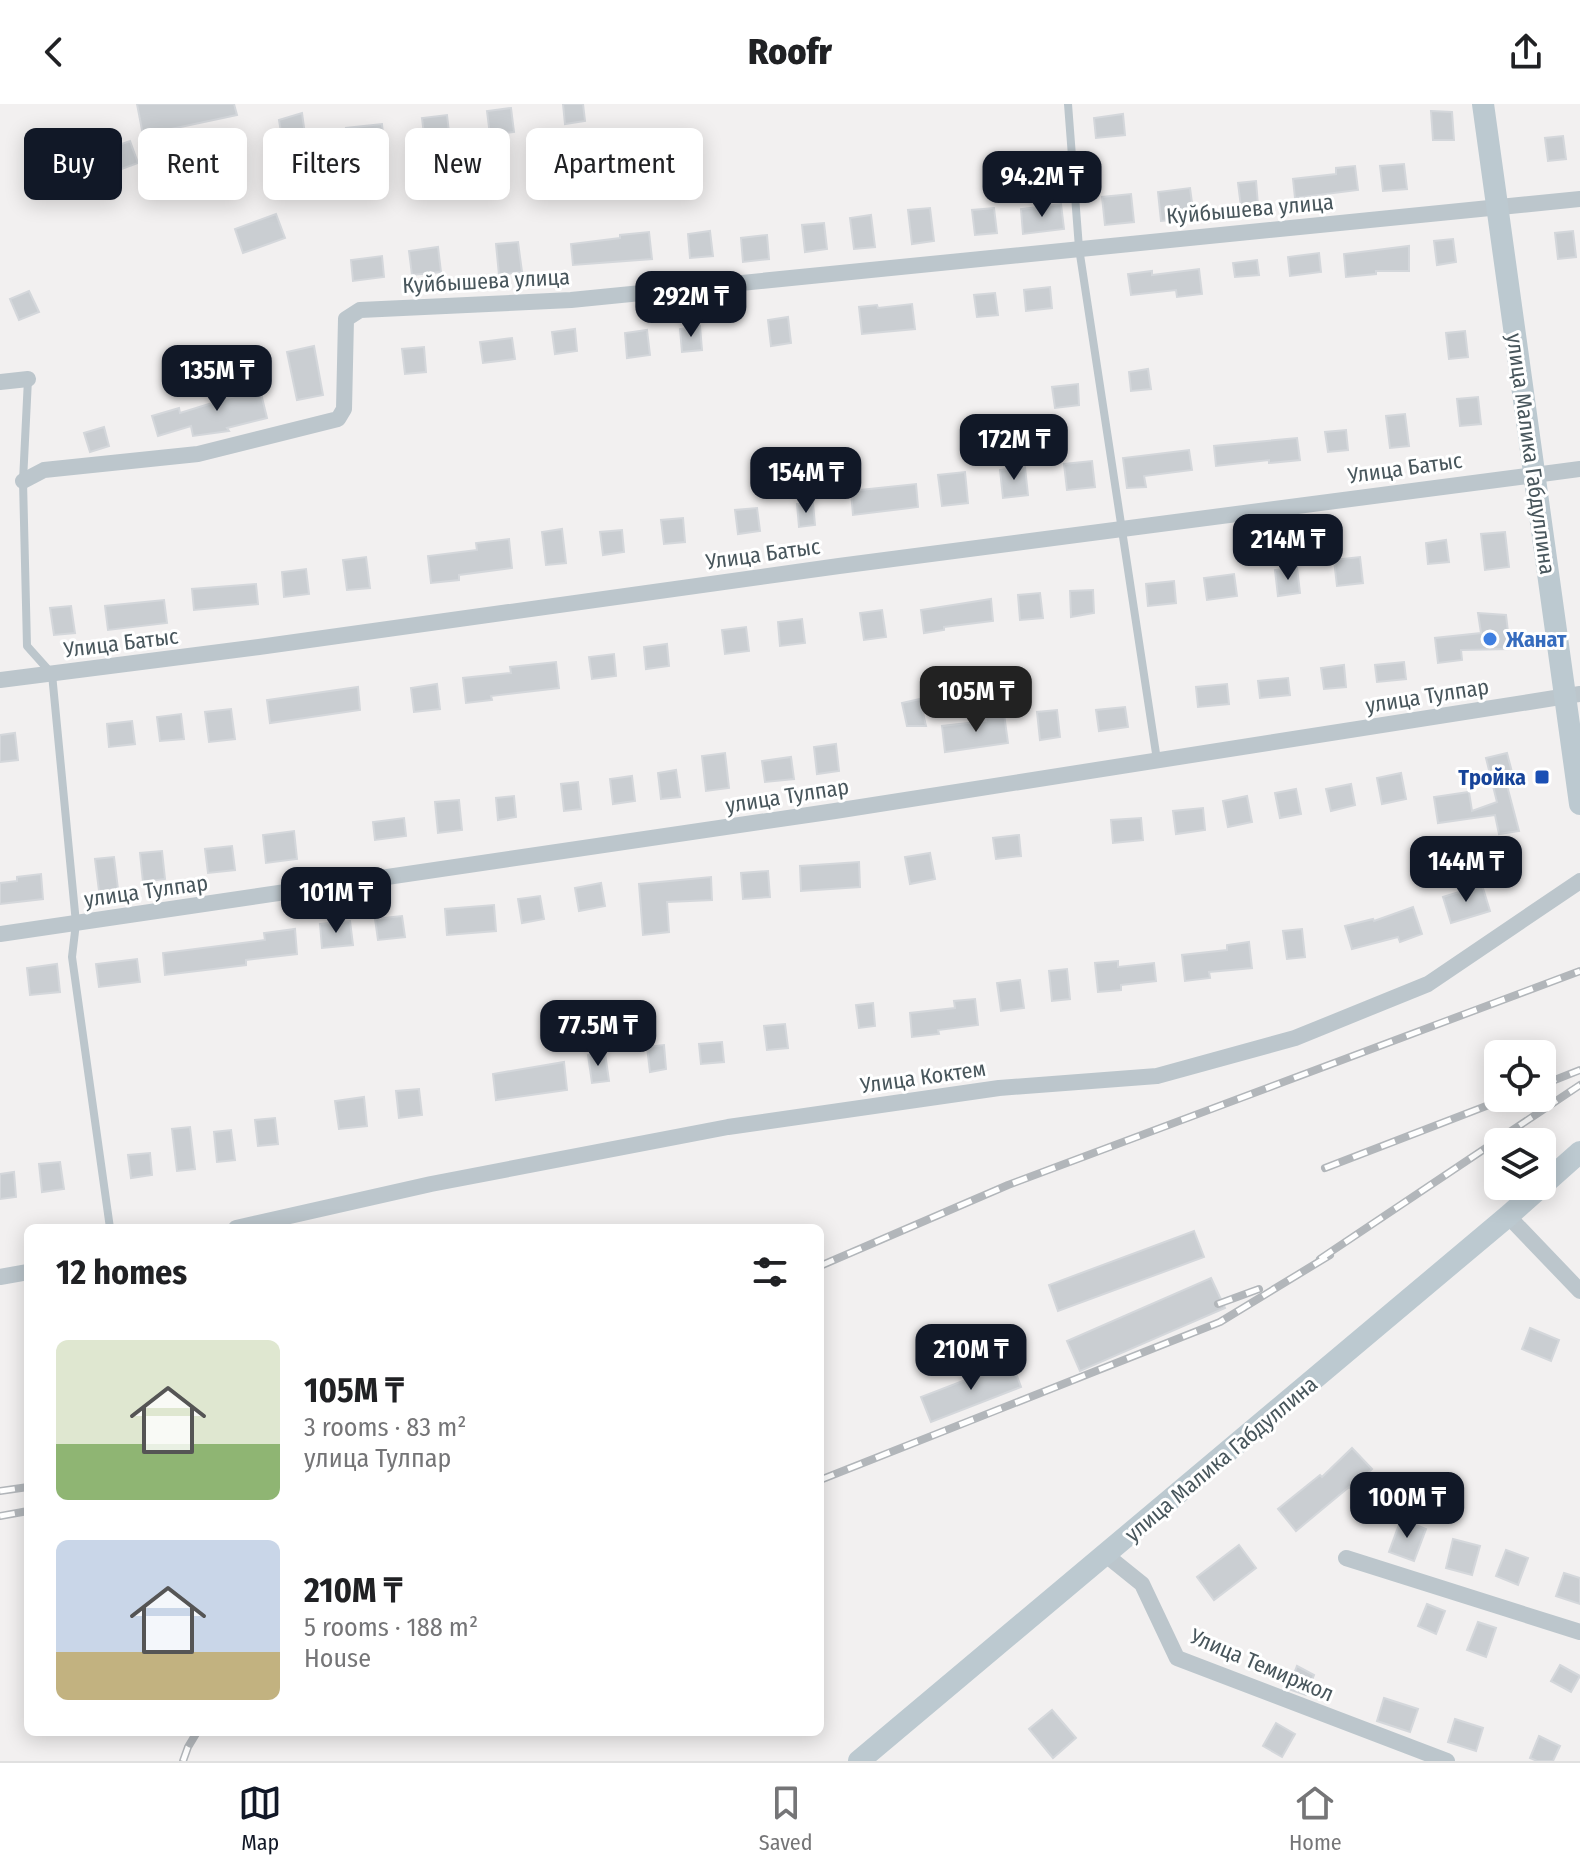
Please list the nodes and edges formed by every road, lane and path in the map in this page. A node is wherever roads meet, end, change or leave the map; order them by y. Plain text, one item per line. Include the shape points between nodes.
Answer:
1 (1068, 104) edge
2 (1483, 104) edge
3 (1580, 199) edge
4 (1497, 208) junction
5 (1079, 248) junction
6 (28, 379) joint
7 (0, 382) edge
8 (1580, 469) edge
9 (1534, 474) junction
10 (23, 481) junction
11 (1124, 528) junction
12 (52, 674) junction
13 (0, 680) edge
14 (1572, 695) edge
15 (1157, 760) junction
16 (1580, 804) edge
17 (1580, 881) edge
18 (76, 923) junction
19 (0, 934) edge
20 (1580, 1152) edge
21 (1508, 1216) junction
22 (109, 1224) edge
23 (254, 1224) edge
24 (24, 1273) edge
25 (0, 1277) edge
26 (1580, 1291) edge
27 (1106, 1555) junction
28 (1346, 1558) dead end
29 (1580, 1632) edge
30 (859, 1761) edge
31 (1447, 1761) edge

1 - 5 lane
2 - 4 main road, улица Малика Габдуллина
3 - 4 street, Куйбышева улица
4 - 5 street, Куйбышева улица
4 - 9 main road, улица Малика Габдуллина
5 - 10 street, Куйбышева улица via 571,300 360,310 346,319 344,409 338,419 198,454 44,470
5 - 11 lane
6 - 7 street
6 - 10 lane
8 - 9 street, Улица Батыс
9 - 11 street, Улица Батыс
9 - 14 main road, улица Малика Габдуллина
10 - 12 lane via 27,646
11 - 12 street, Улица Батыс
11 - 15 lane
12 - 13 street, Улица Батыс
12 - 18 lane
14 - 15 street, улица Тулпар
14 - 16 main road, улица Малика Габдуллина
15 - 18 street, улица Тулпар
17 - 23 street, Улица Коктем via 1428,984 1295,1038 1157,1076 999,1088 728,1127
18 - 19 street, улица Тулпар
18 - 22 lane via 72,957
20 - 21 main road, улица Малика Габдуллина
21 - 26 street
21 - 27 main road, улица Малика Габдуллина
24 - 25 street
27 - 30 main road, улица Малика Габдуллина
27 - 31 street, Улица Темиржол via 1142,1584 1177,1658
28 - 29 street

